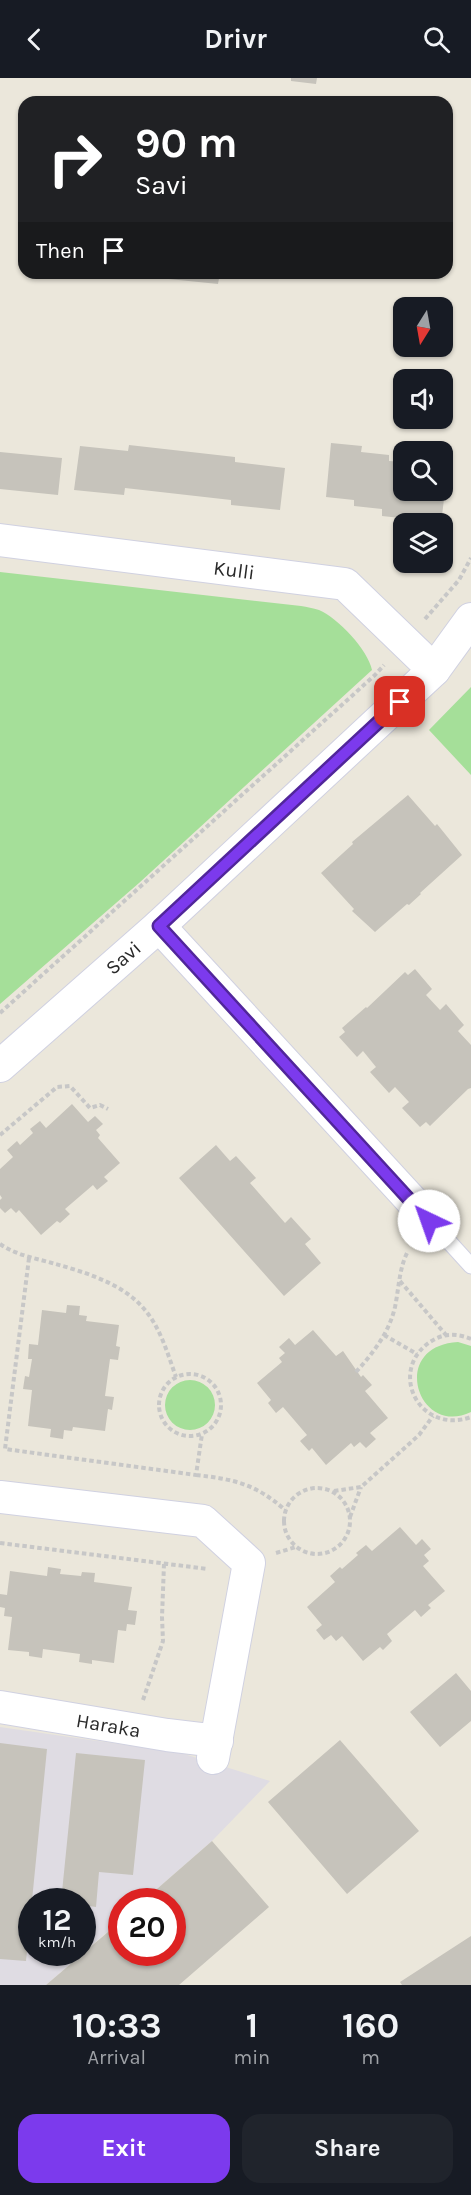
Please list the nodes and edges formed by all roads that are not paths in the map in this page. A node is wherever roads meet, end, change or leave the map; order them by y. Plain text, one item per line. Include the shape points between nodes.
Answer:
1 (0, 540) edge
2 (471, 619) edge
3 (434, 670) junction
4 (159, 926) junction
5 (0, 1065) edge
6 (411, 1200) joint
7 (471, 1266) edge
8 (0, 1497) edge
9 (0, 1707) edge

1 - 3 street, Kulli via 345,584
2 - 3 street, Savi
3 - 4 street, Savi
4 - 5 street, Savi
4 - 6 street
6 - 7 lane
8 - 9 street, Haraka via 203,1521 249,1563 215,1749 134,1729

